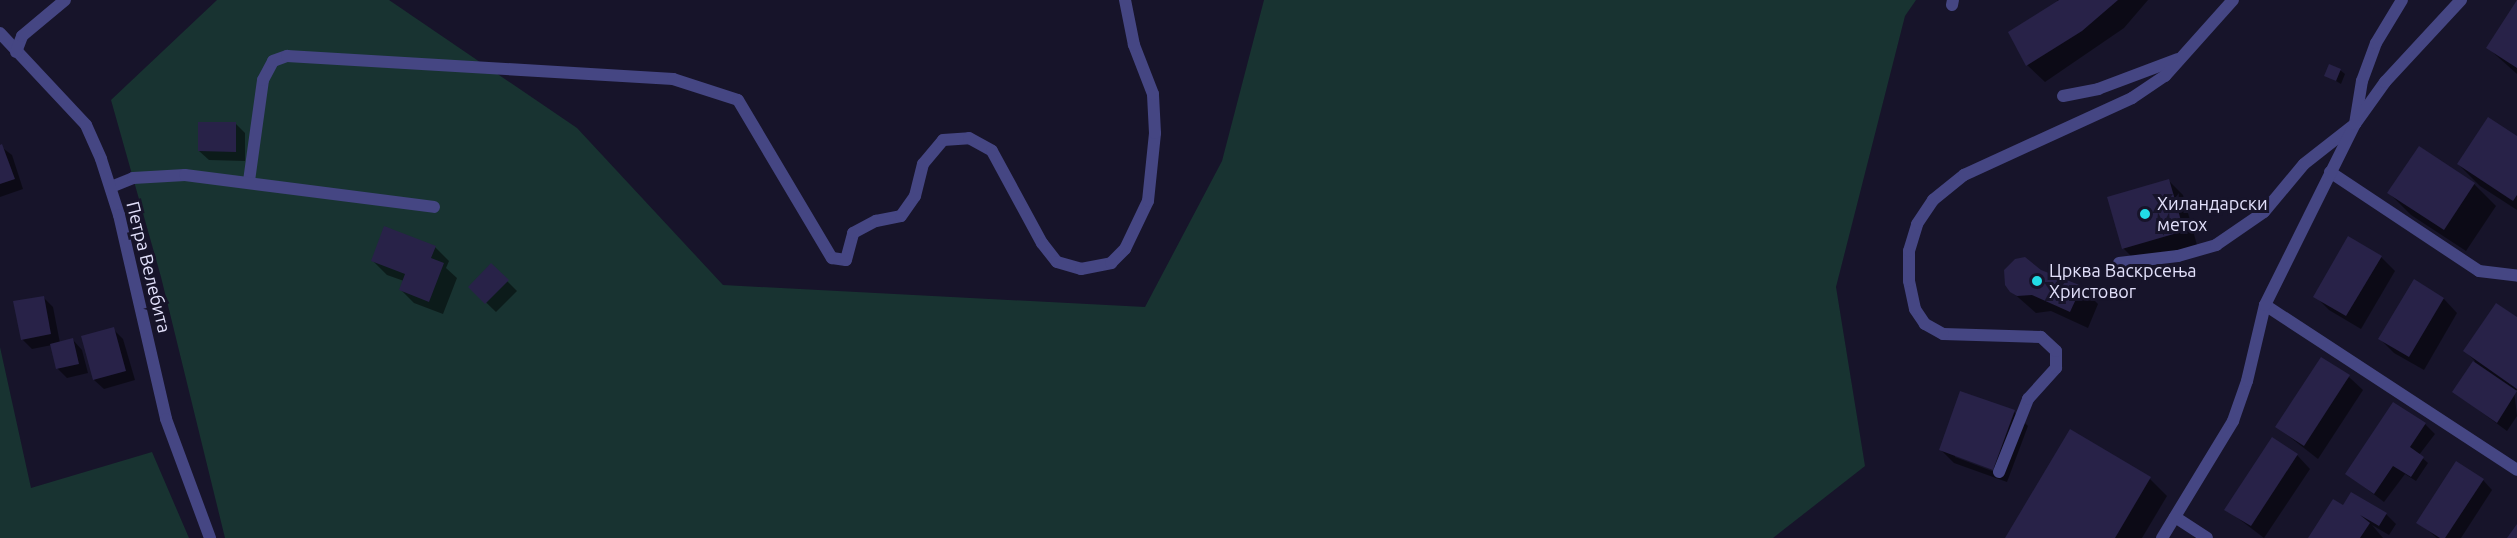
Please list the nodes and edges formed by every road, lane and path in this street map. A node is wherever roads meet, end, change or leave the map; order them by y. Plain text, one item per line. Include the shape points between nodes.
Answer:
1 (65, 0) edge
2 (1125, 0) edge
3 (2233, 0) edge
4 (2402, 0) edge
5 (2462, 0) edge
6 (0, 33) edge
7 (16, 52) junction
8 (2184, 56) junction
9 (2062, 96) dead end
10 (2355, 124) junction
11 (2330, 172) junction
12 (249, 181) junction
13 (111, 187) junction
14 (434, 207) dead end
15 (2119, 262) dead end
16 (2517, 276) edge
17 (2265, 305) junction
18 (2517, 470) edge
19 (1999, 472) dead end
20 (2175, 517) junction
21 (210, 538) edge
22 (2162, 538) edge
23 (2207, 538) edge

1 - 7 street via 22,36
2 - 12 street via 1134,45 1153,94 1155,133 1148,201 1125,249 1111,263 1081,269 1058,262 1042,243 992,151 969,138 943,140 923,164 915,196 901,216 876,221 853,232 846,260 832,258 738,100 673,79 287,56 273,62 263,80
3 - 8 street
4 - 10 street via 2376,43 2362,81
5 - 10 street via 2385,82
6 - 7 street, Петра Велебита
7 - 13 street, Петра Велебита via 86,124
8 - 9 street via 2098,89
8 - 19 street via 2165,76 2132,98 1964,175 1933,200 1917,224 1909,251 1909,281 1915,309 1925,324 1943,334 2041,337 2056,351 2056,368 2028,399 2018,417
10 - 11 street
10 - 15 street via 2304,165 2264,212 2243,229 2216,244 2178,256
11 - 16 street via 2479,271
11 - 17 street
12 - 13 street via 185,175 133,178
12 - 14 street
13 - 21 street, Петра Велебита via 166,419
17 - 18 street
17 - 20 street via 2233,421
20 - 22 street
20 - 23 street

